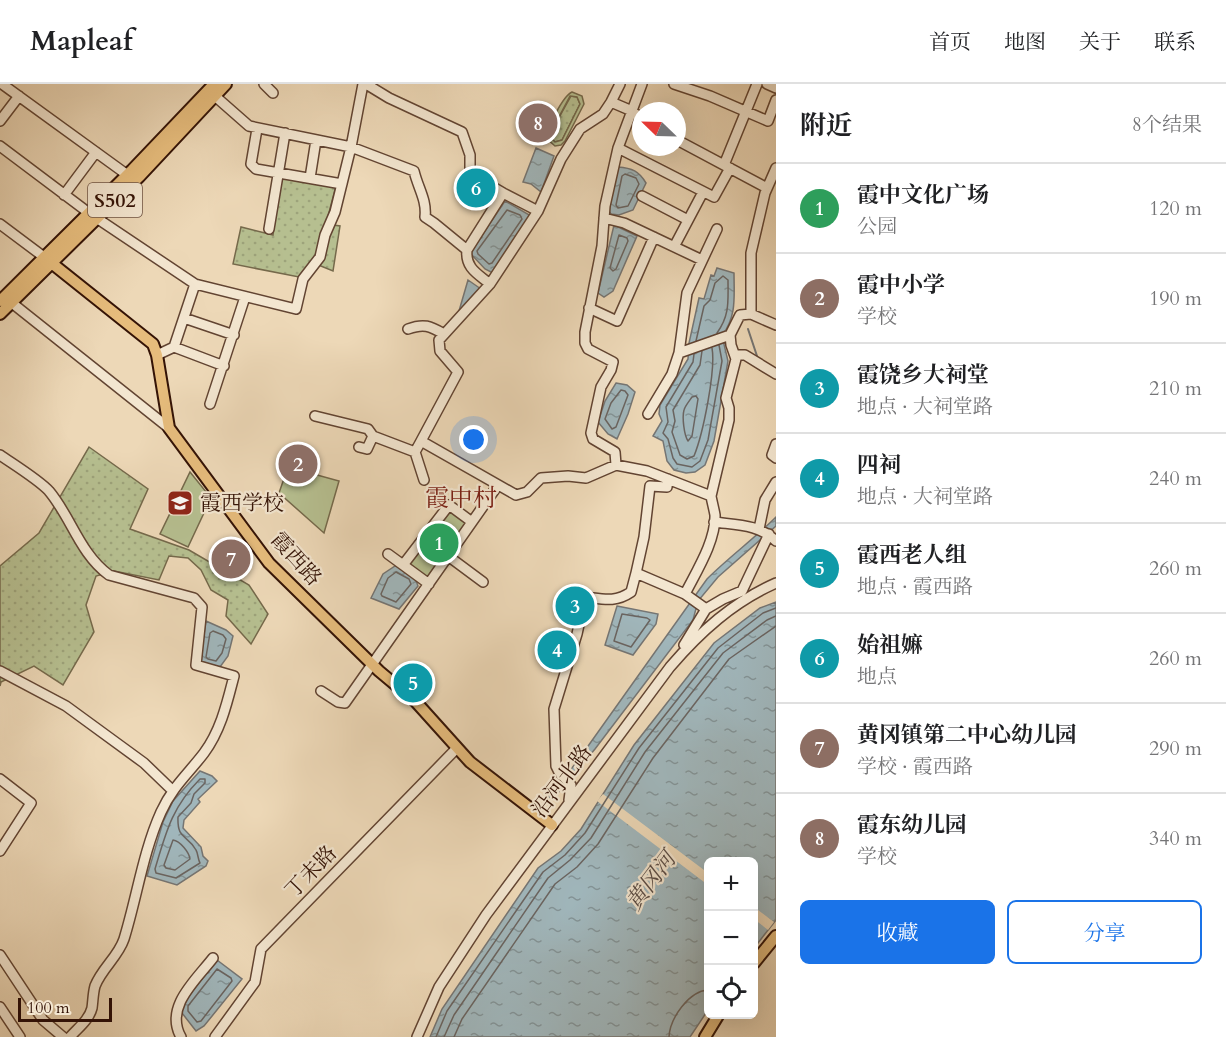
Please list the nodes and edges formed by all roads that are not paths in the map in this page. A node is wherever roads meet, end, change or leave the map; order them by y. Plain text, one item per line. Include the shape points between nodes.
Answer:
1 (2, 84) edge
2 (226, 84) edge
3 (264, 84) edge
4 (365, 84) edge
5 (620, 84) edge
6 (642, 84) edge
7 (674, 84) edge
8 (758, 84) edge
9 (766, 84) edge
10 (207, 86) edge
11 (776, 88) edge
12 (273, 93) dead end
13 (19, 96) junction
14 (216, 97) dead end
15 (776, 100) edge
16 (611, 102) junction
17 (635, 102) edge
18 (632, 111) joint
19 (746, 112) junction
20 (0, 122) edge
21 (256, 129) junction
22 (285, 134) junction
23 (316, 140) junction
24 (686, 145) edge
25 (0, 146) edge
26 (351, 147) junction
27 (618, 148) junction
28 (96, 152) junction
29 (727, 166) junction
30 (776, 168) edge
31 (278, 173) junction
32 (310, 178) junction
33 (135, 181) dead end
34 (342, 184) junction
35 (767, 188) junction
36 (703, 192) junction
37 (502, 193) junction
38 (64, 195) junction
39 (642, 196) dead end
40 (538, 211) junction
41 (88, 213) dead end
42 (604, 218) junction
43 (98, 219) dead end
44 (688, 220) junction
45 (0, 225) edge
46 (269, 229) dead end
47 (717, 229) dead end
48 (654, 237) junction
49 (675, 245) junction
50 (467, 250) junction
51 (44, 257) joint
52 (702, 260) junction
53 (195, 284) junction
54 (490, 284) junction
55 (245, 297) junction
56 (0, 301) edge
57 (12, 303) dead end
58 (589, 308) junction
59 (0, 314) edge
60 (751, 314) junction
61 (184, 318) junction
62 (776, 325) edge
63 (408, 329) dead end
64 (444, 334) junction
65 (234, 335) junction
66 (730, 335) junction
67 (174, 347) junction
68 (679, 353) junction
69 (157, 355) junction
70 (735, 355) junction
71 (224, 366) junction
72 (776, 374) edge
73 (210, 404) dead end
74 (648, 414) dead end
75 (315, 416) dead end
76 (169, 428) junction
77 (373, 436) junction
78 (421, 441) junction
79 (776, 444) edge
80 (359, 447) dead end
81 (415, 452) junction
82 (0, 455) edge
83 (776, 458) edge
84 (616, 465) junction
85 (668, 479) junction
86 (424, 480) dead end
87 (776, 482) edge
88 (498, 485) junction
89 (711, 496) junction
90 (472, 522) junction
91 (714, 522) junction
92 (767, 533) edge
93 (388, 554) dead end
94 (448, 556) junction
95 (403, 565) junction
96 (636, 573) junction
97 (776, 573) edge
98 (483, 582) dead end
99 (429, 584) junction
100 (774, 584) edge
101 (695, 601) junction
102 (372, 664) junction
103 (670, 667) junction
104 (0, 672) edge
105 (321, 691) dead end
106 (457, 748) junction
107 (0, 779) edge
108 (172, 790) junction
109 (569, 802) junction
110 (552, 825) junction
111 (0, 851) edge
112 (776, 936) edge
113 (776, 950) edge
114 (764, 951) junction
115 (0, 956) edge
116 (213, 958) dead end
117 (758, 958) edge
118 (0, 1007) edge
119 (716, 1019) edge
120 (20, 1037) edge
121 (63, 1037) edge
122 (70, 1037) edge
123 (181, 1037) edge
124 (215, 1037) edge
125 (417, 1037) edge
126 (705, 1037) edge

1 - 13 street
2 - 59 main road, S502 via 139,177
3 - 12 street
4 - 26 street
4 - 37 street via 462,132 470,154 470,170
5 - 16 street
6 - 17 street
7 - 19 street
8 - 19 street
9 - 11 street
10 - 56 main road, S502 via 132,170
13 - 20 street
13 - 28 street
14 - 21 street
15 - 19 street via 768,121
16 - 18 street
16 - 40 street via 603,114 580,129 561,159
18 - 27 street
19 - 29 street
21 - 22 street
21 - 31 street via 251,164
22 - 23 street
22 - 31 street
23 - 26 street
23 - 32 street
24 - 29 street
25 - 38 street
26 - 34 street
26 - 50 street via 414,171 426,205 424,218
27 - 36 street
27 - 42 street
28 - 33 street
28 - 38 street
29 - 35 street
29 - 36 street via 716,195
30 - 35 street
31 - 32 street
31 - 46 street
32 - 34 street
34 - 55 street via 320,258 303,279 296,309
35 - 60 street via 751,253
36 - 44 street
37 - 40 street
37 - 50 street
38 - 41 street
39 - 44 street
40 - 54 street
42 - 48 street
42 - 58 street
43 - 53 street
44 - 49 street
45 - 51 street
47 - 52 street
48 - 49 street
48 - 58 street via 617,321
49 - 52 street
50 - 54 street via 469,267
51 - 69 main road, 霞西路 via 153,344
52 - 68 street via 687,293
53 - 55 street
53 - 61 street
54 - 64 street
55 - 65 street
57 - 76 street
58 - 84 street via 585,343 588,349 613,362 601,387 591,434 615,452
60 - 62 street
60 - 66 street via 740,315
61 - 65 street
61 - 67 street
63 - 64 street via 418,325
64 - 78 street via 439,340 440,351 458,372
65 - 71 street
66 - 68 street
66 - 70 street
67 - 69 street
67 - 71 street
68 - 74 street via 672,375
69 - 76 main road, 霞西路
70 - 72 street via 745,355
70 - 89 street via 726,398 729,420
71 - 73 street
75 - 77 street via 368,429
76 - 102 main road, 霞西路 via 269,564
77 - 80 street via 368,449
77 - 81 street
78 - 81 street
78 - 88 street
79 - 83 street via 772,455
81 - 86 street
82 - 108 street via 49,490 101,570 194,598 202,607 196,665 234,676 216,734
84 - 85 street
84 - 88 street via 586,478 541,478 527,492 516,495
85 - 89 street
85 - 96 street via 667,487 650,486
87 - 92 street via 765,500
88 - 90 street
89 - 91 street
90 - 94 street
90 - 95 street via 449,505
91 - 92 street
91 - 101 street via 701,563
92 - 101 street via 742,591 723,599
93 - 95 street
94 - 98 street
94 - 99 street
95 - 99 street
96 - 101 street
96 - 109 street via 631,592 622,598 614,601 585,597 554,709 556,766 571,784
97 - 100 street
99 - 102 street
100 - 103 street, 沿河北路 via 710,624
101 - 103 street
102 - 105 street via 345,702
102 - 106 main road, 霞西路 via 416,702
103 - 109 street, 沿河北路
104 - 108 street via 66,706 144,763
106 - 110 main road, 霞西路
106 - 124 street, 丁未路 via 261,949 255,981
107 - 111 street via 31,803
108 - 122 street via 151,837 124,941 95,986 88,1018
109 - 110 street, 沿河北路
110 - 125 street, 沿河北路 via 439,987
112 - 114 main road
113 - 114 street
114 - 117 main road
115 - 121 street via 43,1020
116 - 123 street via 180,1001 176,1019
118 - 120 street
119 - 126 main road

